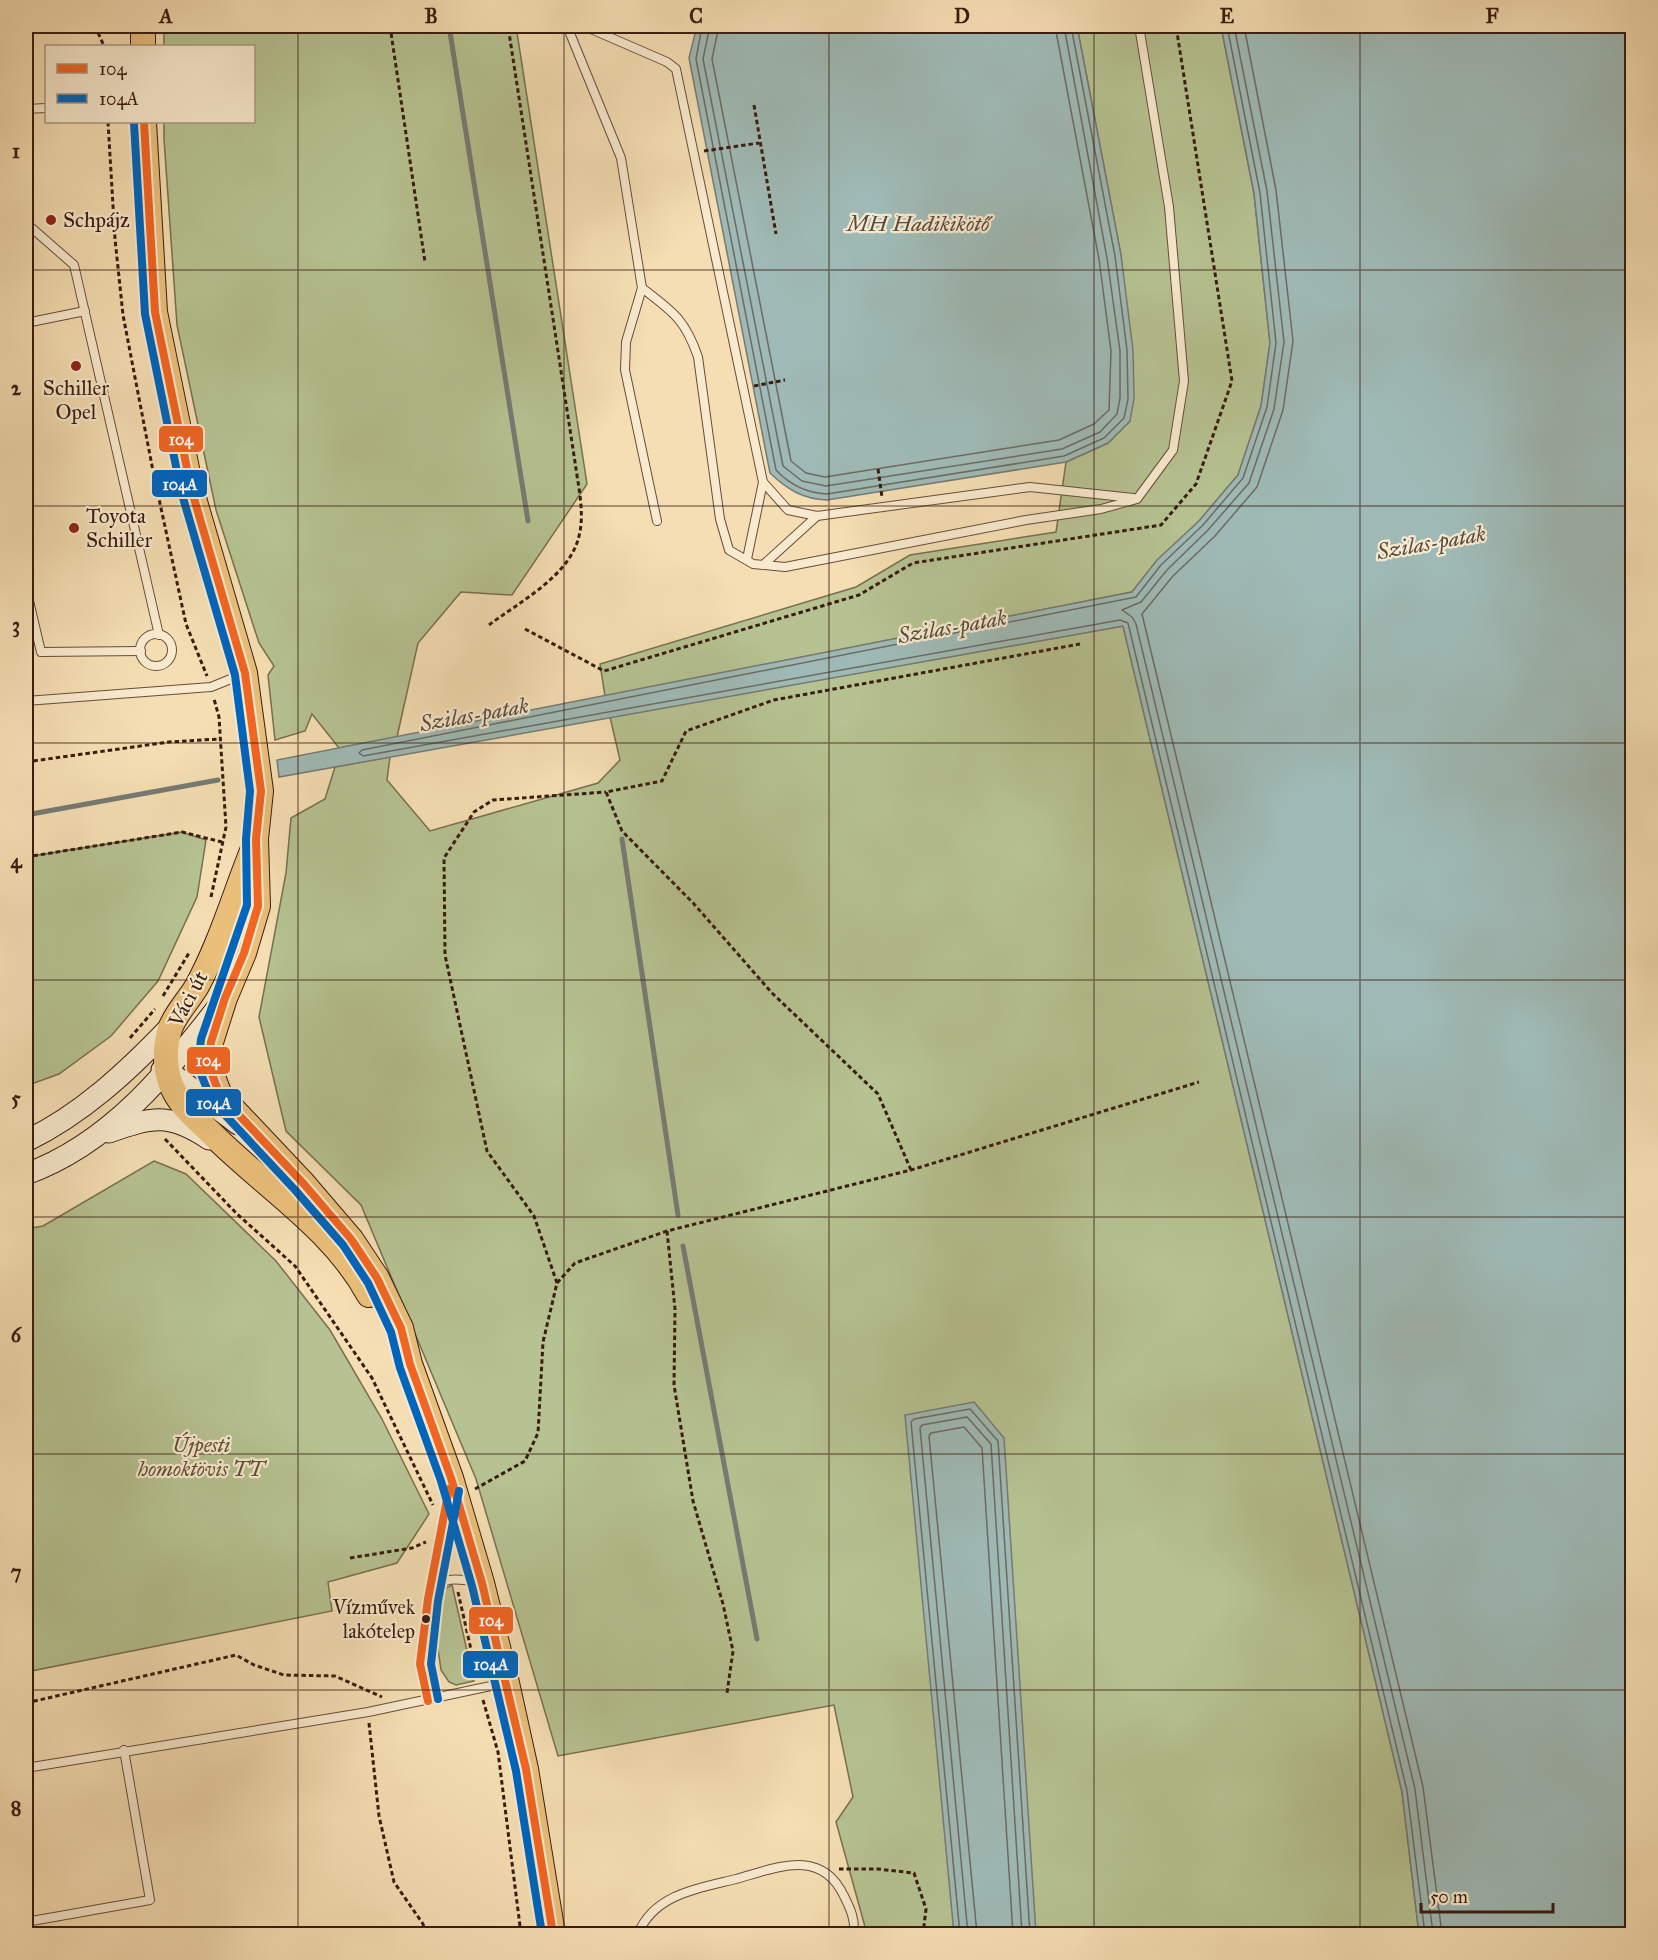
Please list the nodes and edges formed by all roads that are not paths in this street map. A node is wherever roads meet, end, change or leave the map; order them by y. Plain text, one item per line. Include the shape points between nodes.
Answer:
1 (143, 26) edge
2 (567, 26) edge
3 (584, 26) edge
4 (682, 26) edge
5 (1139, 26) edge
6 (697, 29) dead end
7 (143, 45) edge
8 (45, 108) edge
9 (26, 109) edge
10 (144, 123) edge
11 (26, 223) edge
12 (642, 288) junction
13 (85, 311) junction
14 (26, 322) edge
15 (763, 482) junction
16 (1137, 499) junction
17 (817, 516) junction
18 (657, 521) dead end
19 (747, 559) junction
20 (763, 565) junction
21 (26, 588) edge
22 (159, 635) junction
23 (141, 651) junction
24 (245, 673) junction
25 (26, 701) edge
26 (256, 839) junction
27 (225, 998) junction
28 (170, 1027) junction
29 (167, 1070) junction
30 (125, 1072) junction
31 (95, 1137) junction
32 (258, 1138) junction
33 (26, 1141) edge
34 (231, 1154) junction
35 (26, 1173) edge
36 (410, 1364) junction
37 (454, 1488) junction
38 (482, 1583) junction
39 (428, 1599) junction
40 (507, 1683) junction
41 (428, 1701) junction
42 (124, 1750) junction
43 (26, 1767) edge
44 (26, 1922) edge
45 (553, 1935) edge
46 (638, 1935) edge
47 (854, 1935) edge

1 - 7 main road
2 - 12 lane via 621,158
3 - 15 lane via 676,69
4 - 6 lane
5 - 16 lane via 1169,207 1185,381 1173,450
8 - 9 lane
10 - 24 main road, Váci út via 155,312 191,488
11 - 13 lane via 74,265
12 - 18 lane via 626,342 625,370
12 - 19 lane via 678,315 690,335 698,357 720,519 729,550
13 - 14 lane
13 - 22 lane
15 - 17 lane via 788,510
15 - 19 lane
16 - 17 lane via 1030,487
16 - 20 lane via 785,567
17 - 20 lane
19 - 20 lane
21 - 23 lane via 42,652
22 - 23 lane via 146,639
22 - 23 lane via 171,645 169,660 160,666 149,664
24 - 25 lane via 211,687
24 - 26 main road, Váci út via 261,791
26 - 27 main road, Váci út via 258,906
26 - 28 main road, Váci út via 197,987
27 - 29 main road
27 - 32 main road, Váci út via 208,1064 220,1095
28 - 29 main road, Váci út
28 - 30 main road
29 - 30 main road
29 - 31 main road via 146,1094
29 - 32 main road
29 - 34 main road, Váci út via 173,1091
30 - 33 main road via 78,1110
31 - 34 main road via 147,1118 157,1119 194,1128
31 - 35 main road
32 - 36 main road, Váci út via 303,1183 364,1258 401,1328
34 - 36 main road, Váci út via 285,1197 333,1246 365,1286
36 - 37 main road, Váci út
37 - 38 main road, Váci út
37 - 39 lane via 441,1528
38 - 39 lane via 455,1578 435,1586
38 - 40 main road, Váci út
39 - 41 lane via 420,1664
40 - 41 lane
40 - 45 main road, Váci út via 526,1769
41 - 42 lane
42 - 43 lane
42 - 44 lane via 150,1900
46 - 47 lane via 644,1920 674,1895 796,1863 822,1869 838,1882 855,1919

